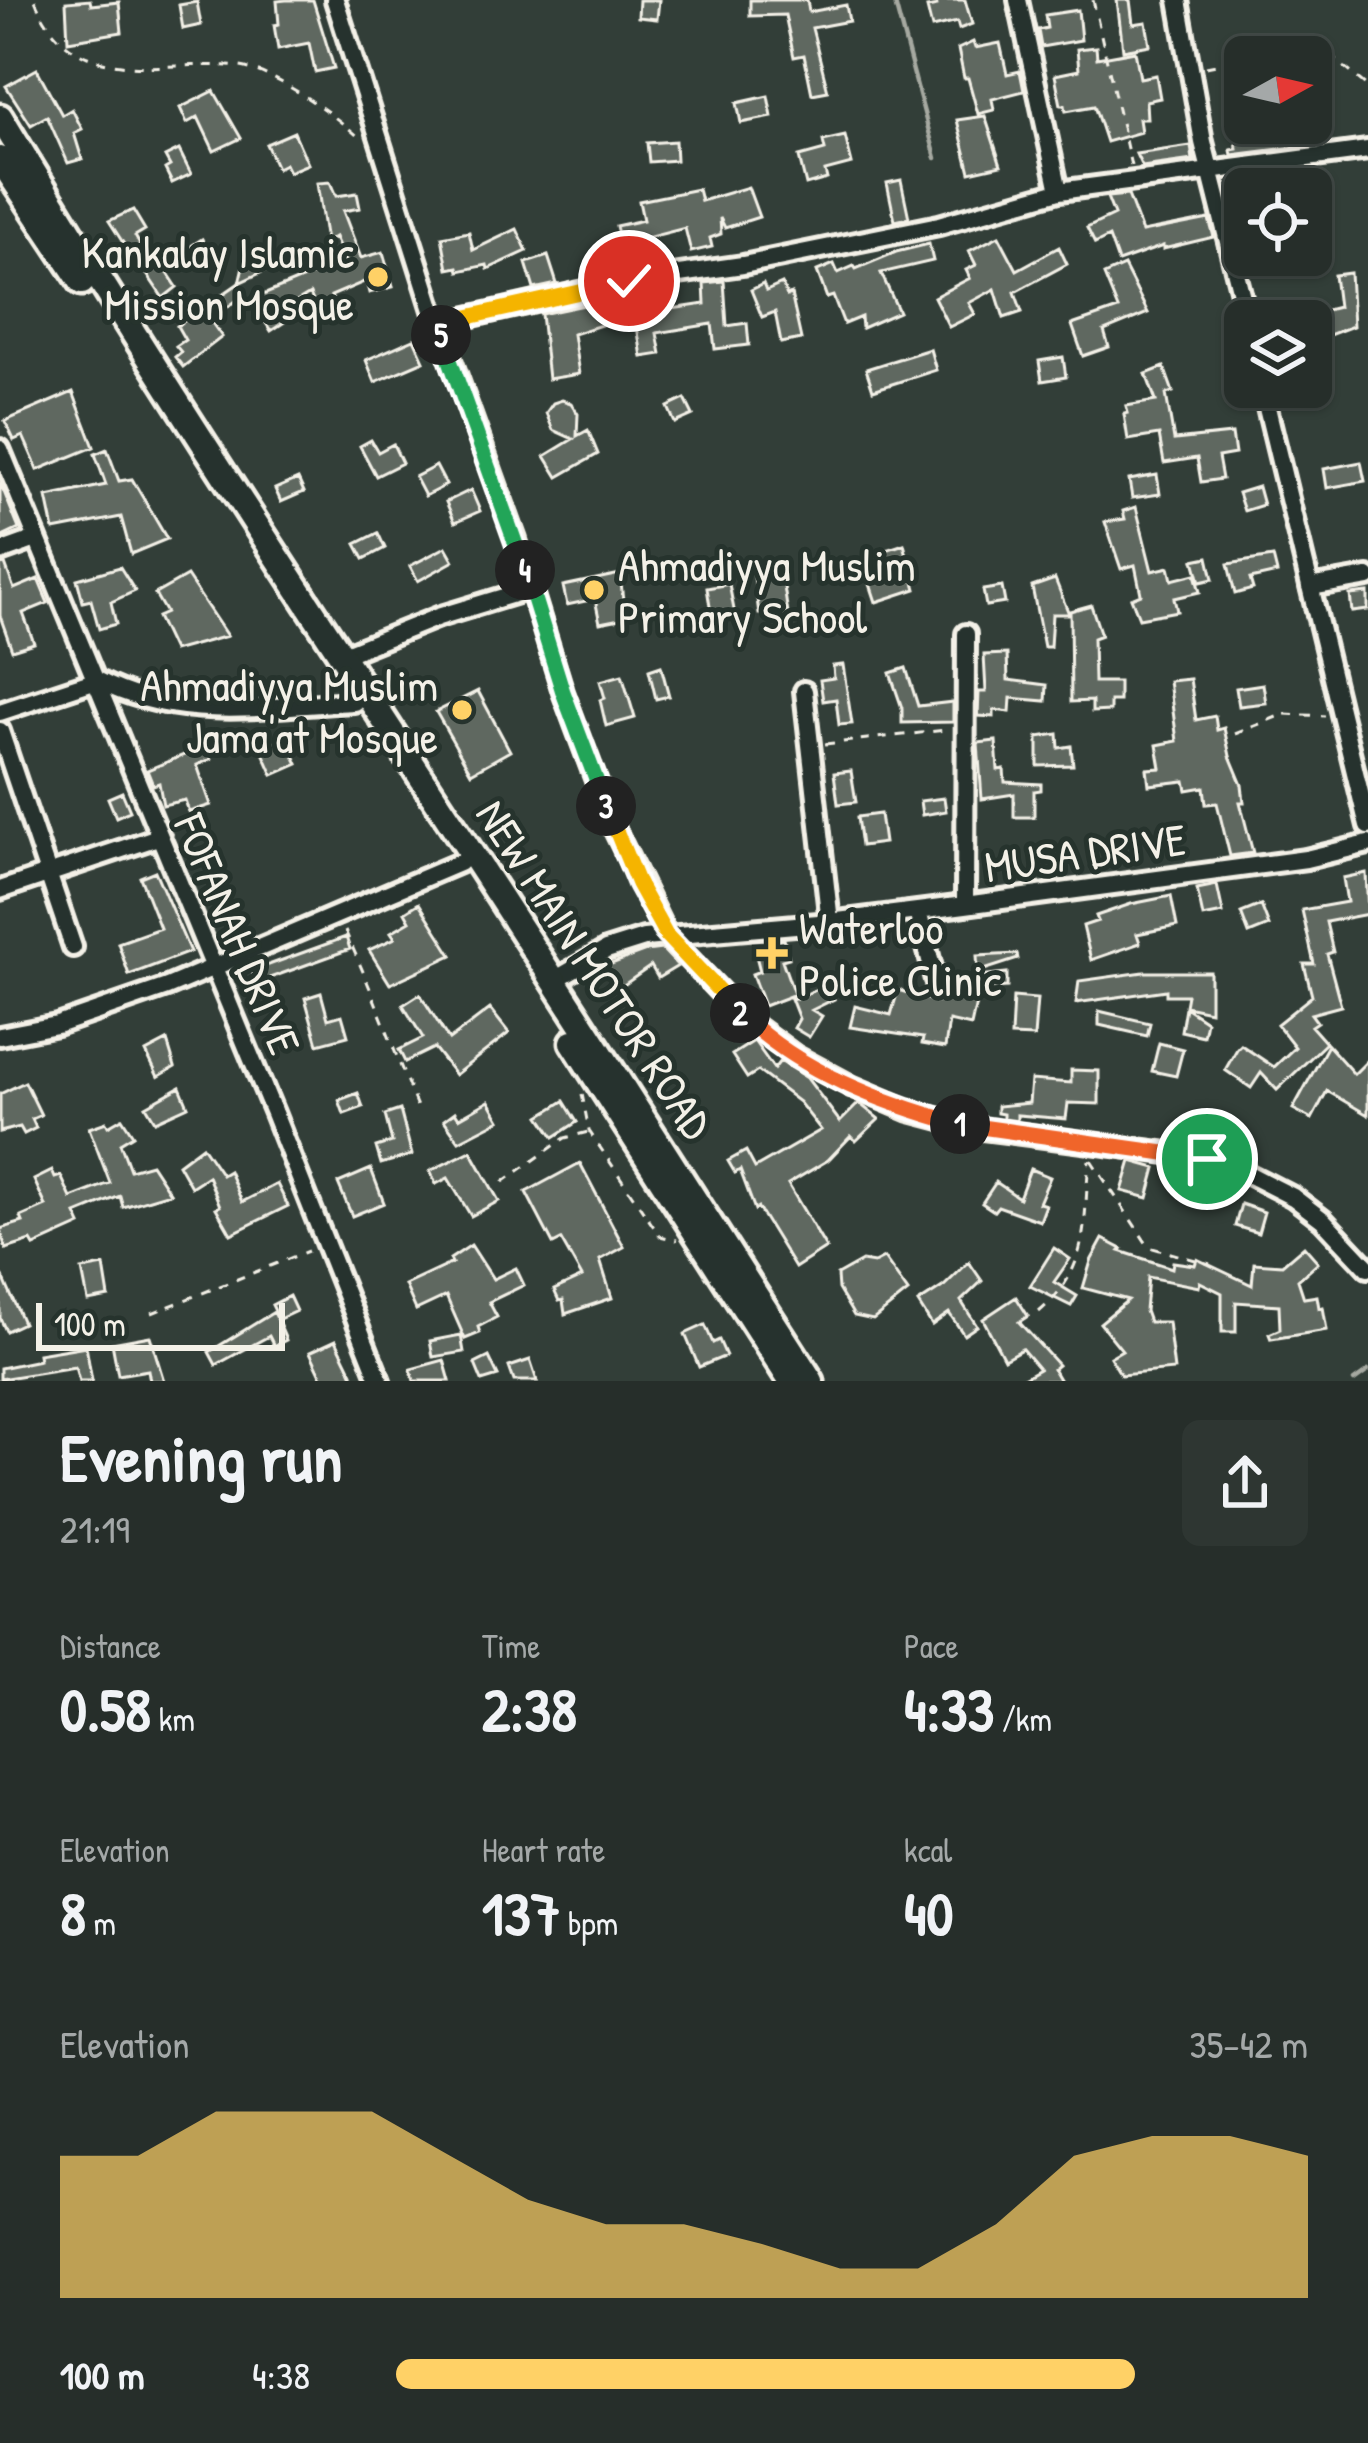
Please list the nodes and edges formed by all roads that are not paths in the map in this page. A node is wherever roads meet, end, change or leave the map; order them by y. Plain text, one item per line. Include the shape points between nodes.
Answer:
1 (335, 0) edge
2 (1018, 0) edge
3 (1178, 0) edge
4 (0, 116) edge
5 (1368, 150) edge
6 (0, 159) edge
7 (1211, 172) junction
8 (1060, 191) junction
9 (1243, 300) edge
10 (437, 324) junction
11 (1267, 408) edge
12 (0, 449) edge
13 (36, 539) junction
14 (0, 552) edge
15 (1368, 577) edge
16 (1310, 587) junction
17 (530, 589) junction
18 (966, 634) dead end
19 (341, 656) junction
20 (97, 680) junction
21 (804, 691) dead end
22 (354, 702) junction
23 (0, 712) edge
24 (0, 730) edge
25 (1368, 826) edge
26 (158, 837) junction
27 (1368, 844) edge
28 (459, 863) junction
29 (50, 874) junction
30 (0, 890) edge
31 (965, 905) junction
32 (918, 911) junction
33 (830, 922) junction
34 (666, 935) junction
35 (73, 947) dead end
36 (214, 969) junction
37 (554, 981) junction
38 (937, 988) dead end
39 (0, 1036) edge
40 (1368, 1268) edge
41 (380, 1381) edge
42 (791, 1381) edge
43 (811, 1381) edge

1 - 10 street
2 - 8 street
3 - 7 street
4 - 19 highway, NEW MAIN MOTOR ROAD
5 - 7 street
6 - 22 highway, NEW MAIN MOTOR ROAD
7 - 8 street
7 - 9 street
8 - 10 street via 918,230
10 - 17 street
11 - 16 street
12 - 13 street, FOFANAH DRIVE
13 - 14 street
13 - 20 street, FOFANAH DRIVE
15 - 16 street
16 - 25 street
17 - 19 street
17 - 34 street via 613,826
18 - 31 street
19 - 37 highway, NEW MAIN MOTOR ROAD
20 - 22 street via 131,698 181,707
20 - 23 street
20 - 26 street, FOFANAH DRIVE
21 - 33 street
22 - 28 highway, NEW MAIN MOTOR ROAD
24 - 29 street
26 - 29 street
26 - 36 street, FOFANAH DRIVE
27 - 31 street, MUSA DRIVE
28 - 36 street
28 - 42 highway, NEW MAIN MOTOR ROAD
29 - 30 street
29 - 35 street
31 - 32 street, MUSA DRIVE
32 - 33 street, MUSA DRIVE
32 - 38 street
33 - 34 street, MUSA DRIVE
34 - 37 street, MUSA DRIVE via 626,942
34 - 40 street via 749,1022 851,1086 975,1128 1192,1156 1242,1171 1324,1220
36 - 39 street via 70,1021
36 - 41 street, FOFANAH DRIVE
37 - 43 highway, NEW MAIN MOTOR ROAD

